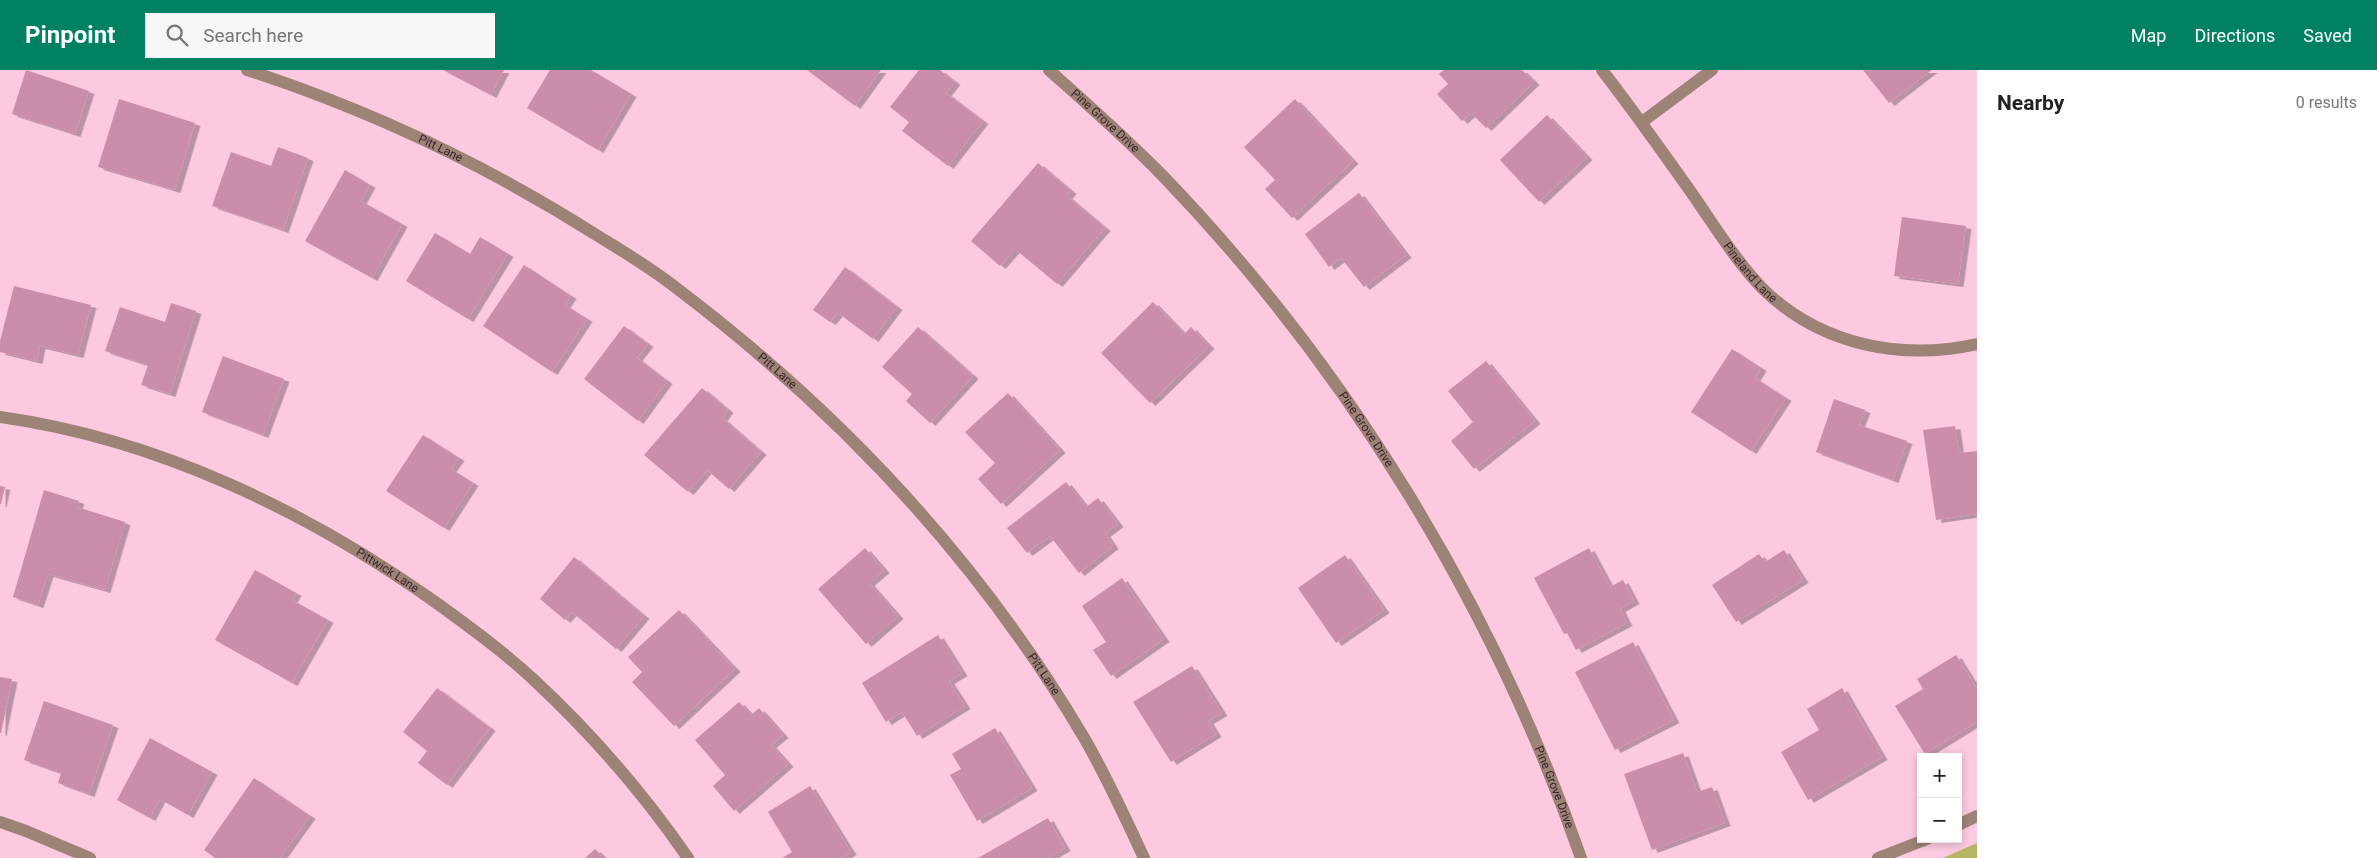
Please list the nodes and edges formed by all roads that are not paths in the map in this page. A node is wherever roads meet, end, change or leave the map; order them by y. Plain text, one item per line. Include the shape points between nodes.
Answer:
1 (247, 70) edge
2 (1049, 70) edge
3 (1602, 70) edge
4 (1712, 70) edge
5 (1642, 122) junction
6 (1977, 344) edge
7 (0, 417) edge
8 (1977, 816) edge
9 (0, 822) edge
10 (1962, 823) edge
11 (1917, 843) edge
12 (90, 858) edge
13 (688, 858) edge
14 (1144, 858) edge
15 (1581, 858) edge
16 (1878, 858) edge

1 - 14 street, Pitt Lane via 372,116 568,217 673,285 801,390 867,453 939,533 993,602 1084,738
2 - 15 street, Pine Grove Drive via 1184,199 1277,309 1350,406 1417,510 1474,611 1536,742
3 - 5 street, Pineland Lane
4 - 5 street
5 - 6 street, Pineland Lane via 1748,272 1794,314 1830,332 1873,347 1919,352
7 - 13 street, Pittwick Lane via 94,436 218,480 314,526 386,569 466,625 533,679 620,771
8 - 10 street
9 - 12 street
11 - 16 street

